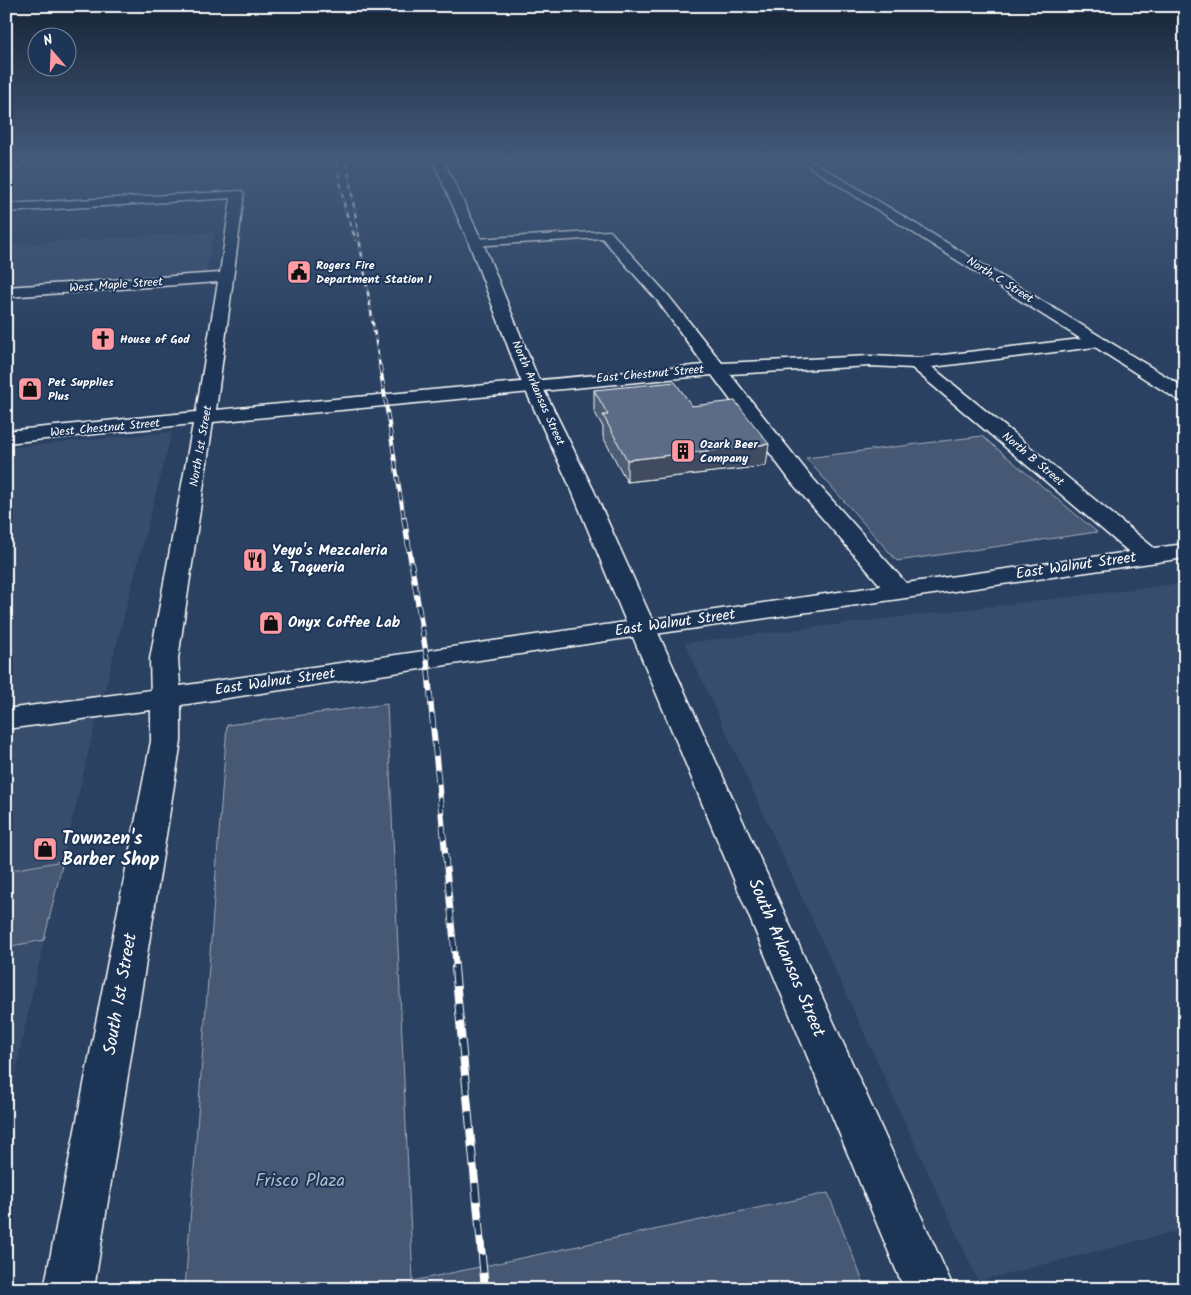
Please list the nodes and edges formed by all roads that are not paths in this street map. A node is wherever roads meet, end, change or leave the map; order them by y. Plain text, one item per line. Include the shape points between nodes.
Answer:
1 (234, 218) edge
2 (465, 218) edge
3 (901, 218) edge
4 (476, 243) junction
5 (226, 277) junction
6 (6, 292) edge
7 (1097, 342) junction
8 (917, 363) junction
9 (716, 369) junction
10 (532, 385) junction
11 (1185, 396) edge
12 (204, 419) junction
13 (6, 437) edge
14 (1185, 551) edge
15 (1149, 556) junction
16 (900, 592) junction
17 (640, 628) junction
18 (166, 698) junction
19 (6, 719) edge
20 (69, 1289) edge
21 (929, 1289) edge

1 - 5 street, North 1st Street
2 - 4 street, North Arkansas Street
3 - 7 street, North C Street
4 - 9 street via 605,234 662,297
4 - 10 street, North Arkansas Street
5 - 6 street, West Maple Street
5 - 12 street, North 1st Street
7 - 8 street, East Chestnut Street
7 - 11 street, North C Street
8 - 9 street, East Chestnut Street via 870,361
8 - 15 street, North B Street
9 - 10 street, East Chestnut Street
9 - 16 street via 800,478
10 - 12 street, East Chestnut Street
10 - 17 street, North Arkansas Street via 583,491
12 - 13 street, West Chestnut Street
12 - 18 street, North 1st Street via 164,659
14 - 15 street, East Walnut Street
15 - 16 street, East Walnut Street
16 - 17 street, East Walnut Street
17 - 18 street, East Walnut Street
17 - 21 street, South Arkansas Street
18 - 19 street, East Walnut Street
18 - 20 street, South 1st Street via 166,741

